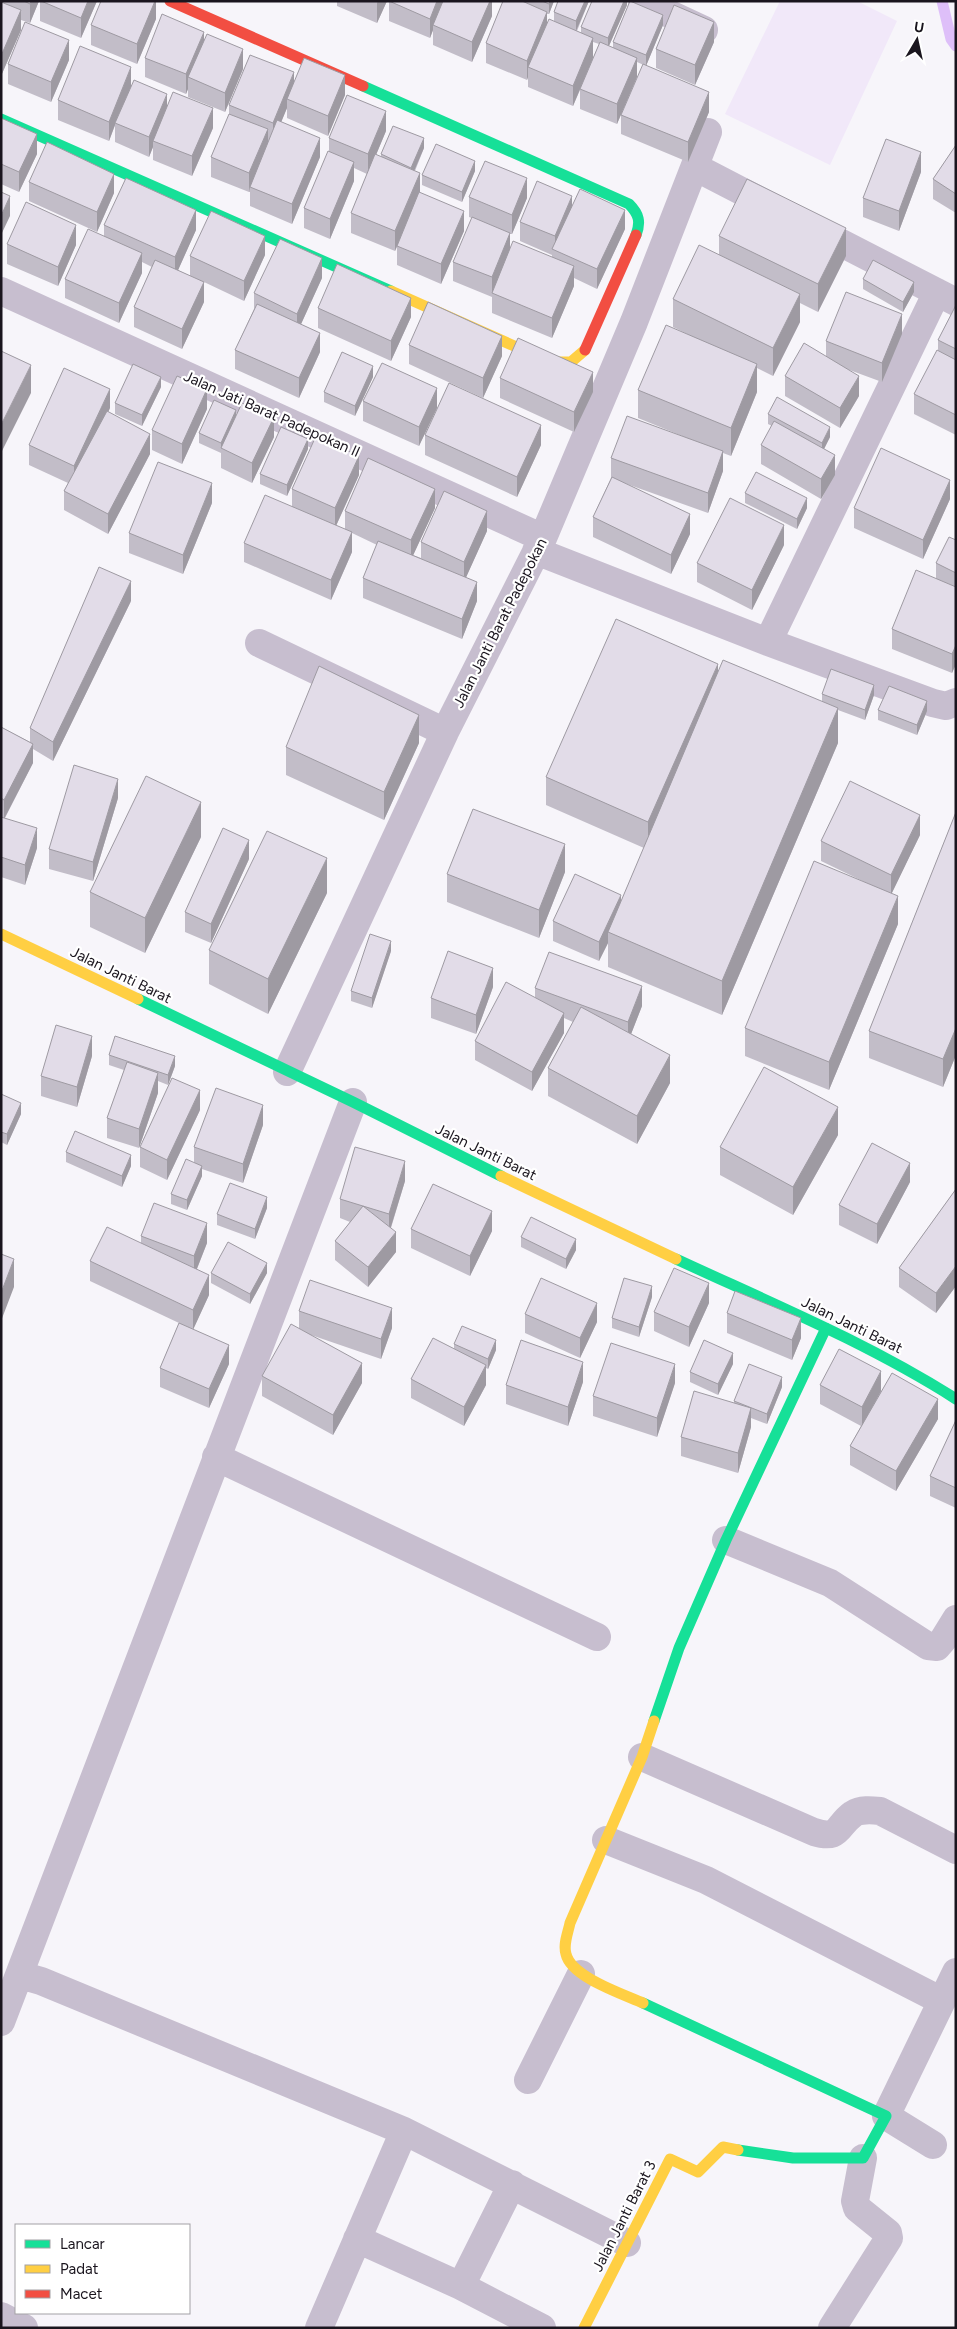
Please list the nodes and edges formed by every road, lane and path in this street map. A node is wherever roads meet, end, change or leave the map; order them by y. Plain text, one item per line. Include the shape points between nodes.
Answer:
1 (170, 1) edge
2 (642, 1) edge
3 (709, 32) edge
4 (1, 119) edge
5 (708, 132) dead end
6 (695, 167) junction
7 (1, 291) edge
8 (947, 297) edge
9 (540, 544) junction
10 (768, 642) junction
11 (259, 643) dead end
12 (956, 702) edge
13 (445, 732) junction
14 (1, 934) edge
15 (287, 1072) junction
16 (353, 1102) junction
17 (826, 1328) junction
18 (956, 1398) edge
19 (216, 1457) junction
20 (726, 1540) junction
21 (956, 1619) edge
22 (597, 1636) dead end
23 (642, 1757) junction
24 (606, 1840) junction
25 (956, 1850) edge
26 (956, 1972) edge
27 (581, 1974) junction
28 (20, 1975) junction
29 (942, 2002) junction
30 (1, 2022) edge
31 (528, 2080) dead end
32 (886, 2116) junction
33 (404, 2131) junction
34 (934, 2145) dead end
35 (863, 2158) junction
36 (512, 2184) junction
37 (357, 2239) junction
38 (627, 2243) junction
39 (460, 2286) junction
40 (1, 2316) edge
41 (24, 2328) edge
42 (319, 2328) edge
43 (542, 2328) edge
44 (584, 2328) edge
45 (832, 2328) edge

1 - 4 street via 629,204 636,211 640,223 586,348 577,361 566,366 550,362
2 - 3 street
5 - 6 street, Jalan Janti Barat Padepokan
6 - 8 street
6 - 9 street, Jalan Janti Barat Padepokan via 634,322
7 - 9 street, Jalan Jati Barat Padepokan II
8 - 10 street
9 - 10 street, Jalan Jati Barat Padepokan II
9 - 13 street, Jalan Janti Barat Padepokan
10 - 12 street, Jalan Jati Barat Padepokan II via 934,703 946,706
11 - 13 street
13 - 15 street, Jalan Janti Barat Padepokan
14 - 15 street, Jalan Janti Barat
15 - 16 street, Jalan Janti Barat
16 - 17 street, Jalan Janti Barat via 581,1216
16 - 19 street
17 - 18 street, Jalan Janti Barat via 912,1371
17 - 20 street
19 - 22 street
19 - 28 street
20 - 21 street via 830,1583 928,1646 937,1647
20 - 23 street via 679,1648
23 - 24 street
23 - 25 street via 825,1836 839,1831 853,1814 880,1811
24 - 27 street via 570,1923 564,1948 568,1963
24 - 29 street via 706,1880
26 - 29 street
27 - 31 street
27 - 32 street
28 - 30 street
28 - 33 street
29 - 32 street
32 - 34 street
32 - 35 street
33 - 36 street
33 - 37 street
35 - 38 street, Jalan Janti Barat 3 via 799,2160 723,2147 698,2172 670,2159
35 - 45 street via 855,2201 857,2208 890,2238
36 - 38 street
36 - 39 street
37 - 39 street
37 - 42 street
38 - 44 street, Jalan Janti Barat 3
39 - 43 street
40 - 41 street

